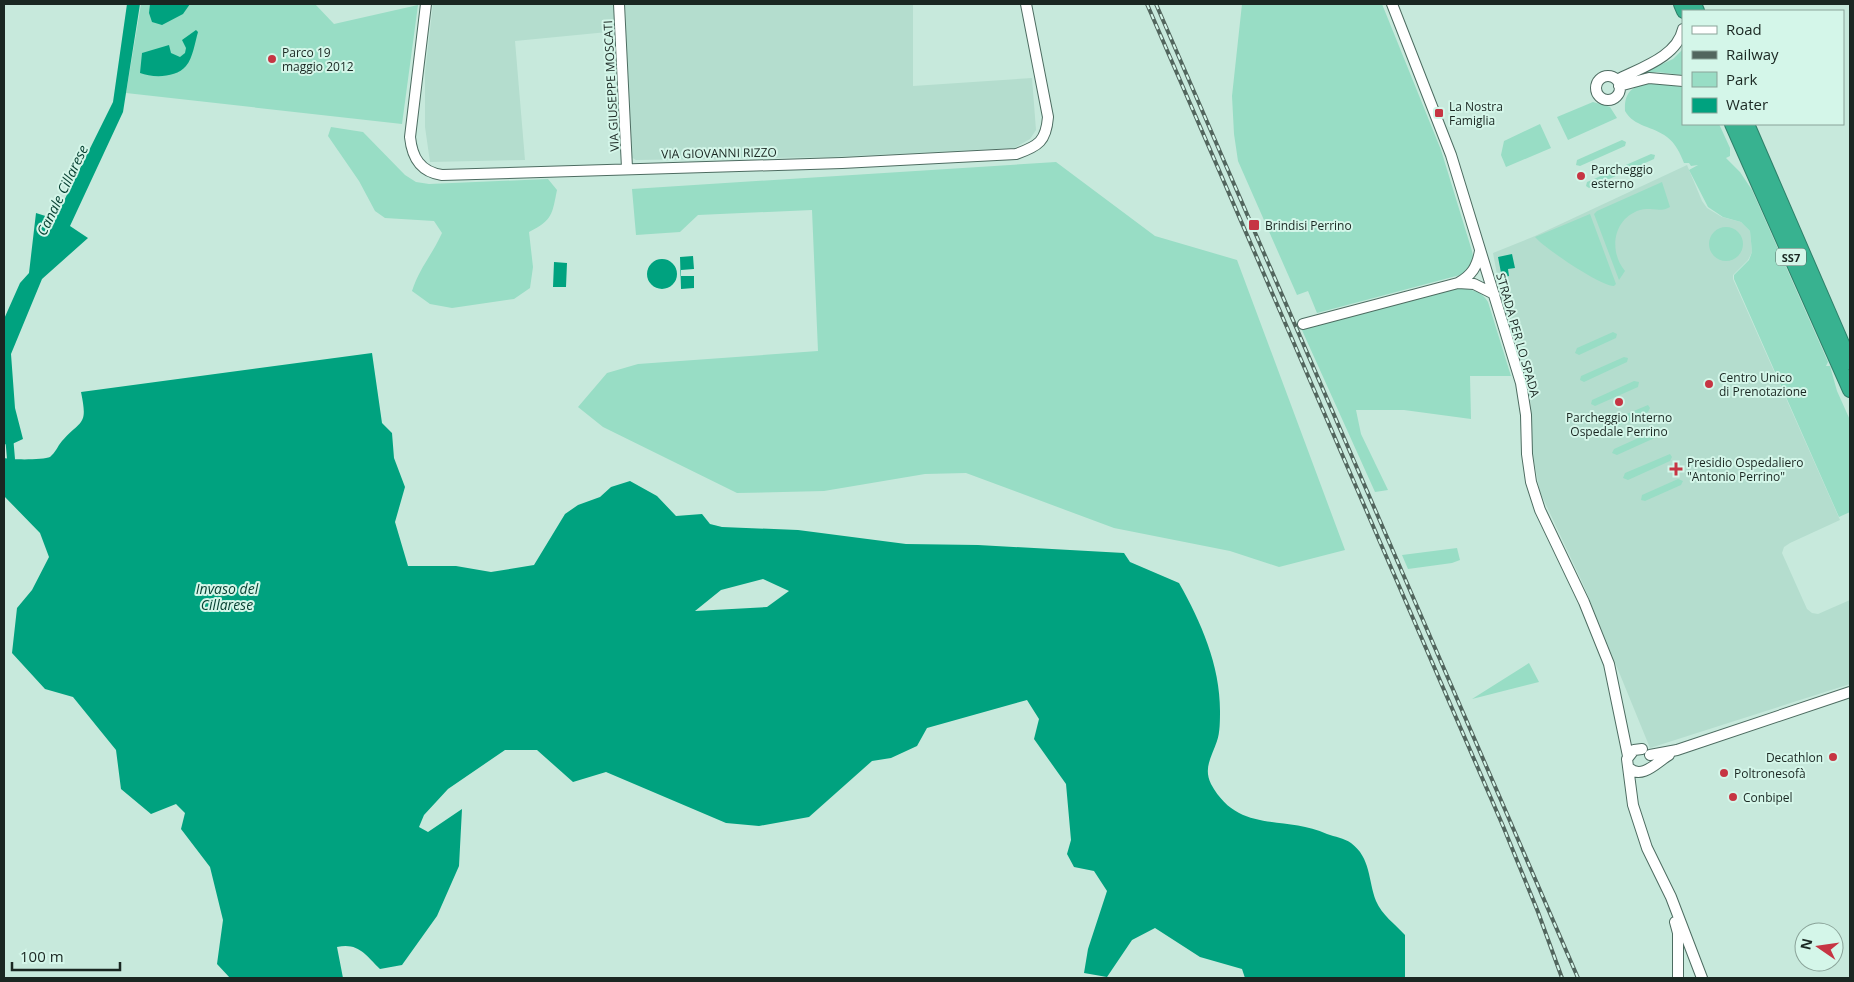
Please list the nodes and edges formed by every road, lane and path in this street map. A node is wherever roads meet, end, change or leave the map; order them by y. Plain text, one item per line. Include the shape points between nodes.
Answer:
1 (426, 4) edge
2 (619, 4) edge
3 (1026, 4) edge
4 (1392, 4) edge
5 (1675, 4) edge
6 (1682, 20) edge
7 (1682, 32) edge
8 (1682, 81) edge
9 (1732, 125) edge
10 (1747, 125) edge
11 (627, 168) junction
12 (1480, 250) junction
13 (1488, 276) junction
14 (1471, 280) junction
15 (1494, 294) junction
16 (1303, 324) dead end
17 (1850, 362) edge
18 (1850, 390) edge
19 (1850, 692) edge
20 (1623, 732) junction
21 (1628, 756) junction
22 (1648, 757) junction
23 (1629, 768) junction
24 (1642, 773) junction
25 (1632, 795) junction
26 (1671, 897) junction
27 (1678, 978) edge
28 (1702, 978) edge

1 - 11 street, VIA GIOVANNI RIZZO via 410,137 412,152 420,165 431,173 442,175
2 - 11 street, VIA GIUSEPPE MOSCATI
3 - 11 street, VIA GIOVANNI RIZZO via 1048,117 1046,133 1035,148 1016,154 952,158
4 - 12 street, STRADA PER LO SPADA via 1451,155
5 - 6 street
7 - 8 street via 1672,48 1660,58 1618,83 1650,78
9 - 18 highway, SS7
10 - 17 highway, SS7
12 - 13 street, STRADA PER LO SPADA
12 - 14 street
13 - 14 street
13 - 15 street, STRADA PER LO SPADA
14 - 15 street
14 - 16 street
15 - 20 street, STRADA PER LO SPADA via 1524,399 1530,482 1602,646
19 - 22 street
20 - 21 street, STRADA PER LO SPADA
20 - 22 street
21 - 22 street via 1634,750
21 - 23 street
22 - 24 street
23 - 24 street via 1635,773
23 - 25 street
24 - 25 street
25 - 26 street via 1647,848
26 - 27 street via 1678,934
26 - 28 street

